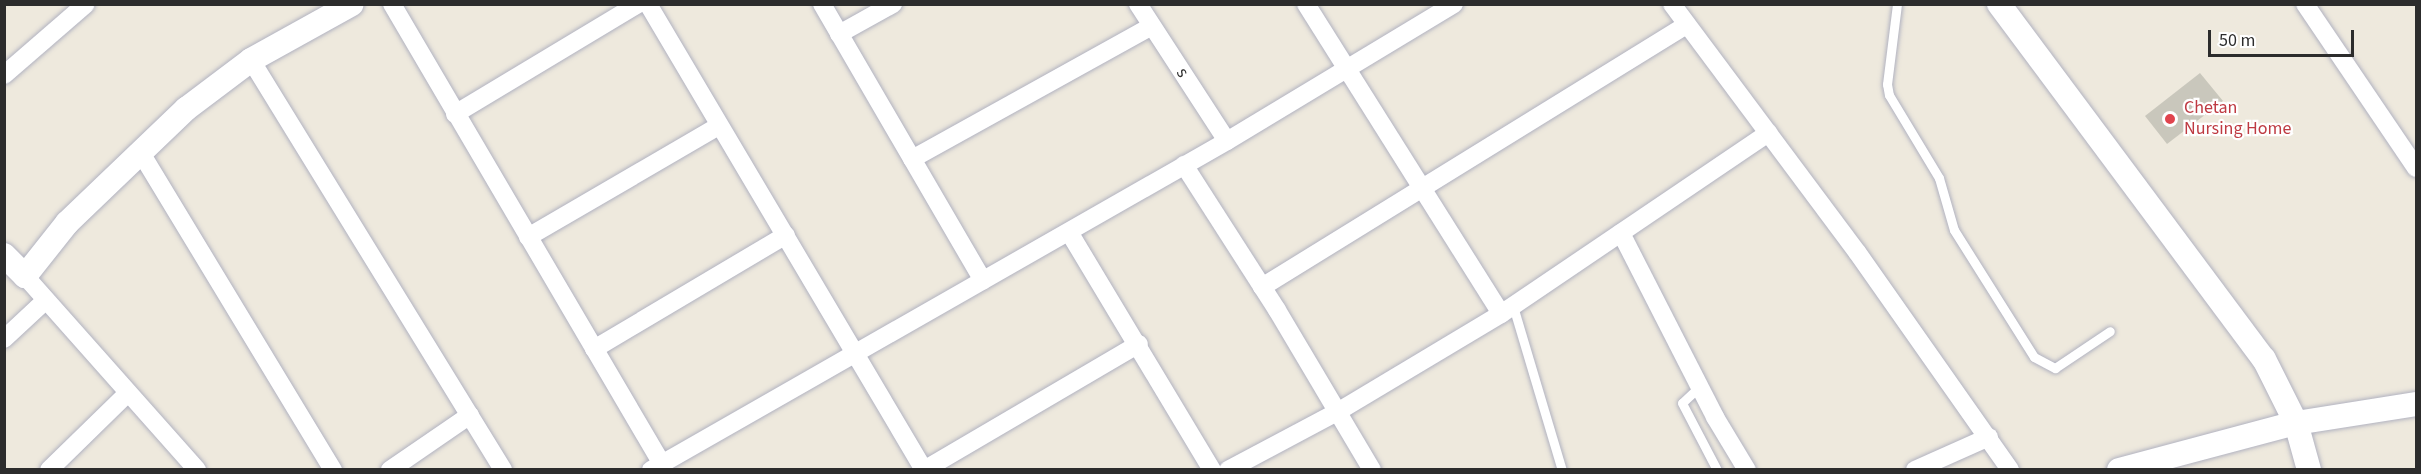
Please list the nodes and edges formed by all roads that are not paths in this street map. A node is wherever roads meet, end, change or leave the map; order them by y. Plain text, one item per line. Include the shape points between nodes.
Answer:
1 (87, 4) edge
2 (352, 4) edge
3 (392, 4) edge
4 (638, 4) edge
5 (648, 4) edge
6 (822, 4) edge
7 (893, 4) edge
8 (1138, 4) edge
9 (1306, 4) edge
10 (1454, 4) edge
11 (1672, 4) edge
12 (1896, 4) edge
13 (1999, 4) edge
14 (2306, 4) edge
15 (1688, 25) junction
16 (1152, 26) junction
17 (839, 34) junction
18 (252, 60) junction
19 (1345, 68) junction
20 (4, 75) edge
21 (455, 114) junction
22 (719, 126) junction
23 (1767, 133) junction
24 (1227, 141) junction
25 (141, 153) junction
26 (912, 159) junction
27 (1184, 165) junction
28 (2416, 168) edge
29 (1419, 189) junction
30 (1069, 231) junction
31 (1621, 233) junction
32 (786, 235) junction
33 (528, 237) junction
34 (4, 255) edge
35 (25, 276) junction
36 (983, 281) junction
37 (1262, 287) junction
38 (46, 300) junction
39 (1507, 310) junction
40 (2110, 331) dead end
41 (4, 339) edge
42 (1139, 345) junction
43 (594, 349) junction
44 (856, 354) junction
45 (1700, 387) junction
46 (128, 393) junction
47 (2416, 404) edge
48 (1339, 411) junction
49 (470, 415) junction
50 (2296, 423) junction
51 (1989, 437) junction
52 (656, 467) edge
53 (924, 469) edge
54 (49, 470) edge
55 (197, 470) edge
56 (333, 470) edge
57 (390, 470) edge
58 (503, 470) edge
59 (1212, 470) edge
60 (1228, 470) edge
61 (1372, 470) edge
62 (1562, 470) edge
63 (1717, 470) edge
64 (1747, 470) edge
65 (1915, 470) edge
66 (2010, 470) edge
67 (2119, 470) edge
68 (2309, 470) edge

1 - 20 street
2 - 18 street
3 - 21 street
4 - 21 street
5 - 22 street
6 - 17 street
7 - 17 street
8 - 16 street, s
9 - 19 street
10 - 19 street
11 - 15 street
12 - 40 lane via 1889,95 1939,178 1954,230 2034,357 2055,368
13 - 50 street via 2264,359
14 - 28 street
15 - 23 street
15 - 29 street
16 - 24 street, s
16 - 26 street
17 - 26 street
18 - 25 street via 186,110
18 - 49 street
19 - 24 street
19 - 29 street
21 - 33 street
22 - 32 street
22 - 33 street
23 - 31 street
23 - 51 street
24 - 27 street
25 - 35 street via 67,223
25 - 56 street
26 - 36 street
27 - 30 street
27 - 37 street
29 - 37 street
29 - 39 street
30 - 36 street
30 - 42 street
31 - 39 street
31 - 45 street
32 - 43 street
32 - 44 street
33 - 43 street
34 - 35 street
35 - 38 street
36 - 44 street
37 - 48 street
38 - 41 street
38 - 46 street
39 - 48 street
39 - 62 lane
42 - 53 street
42 - 59 street
43 - 52 street
44 - 52 street
44 - 53 street
45 - 63 lane via 1682,403
45 - 64 street
46 - 54 street
46 - 55 street
47 - 50 street
48 - 60 street
48 - 61 street
49 - 57 street
49 - 58 street
50 - 67 street
50 - 68 street
51 - 65 street
51 - 66 street

